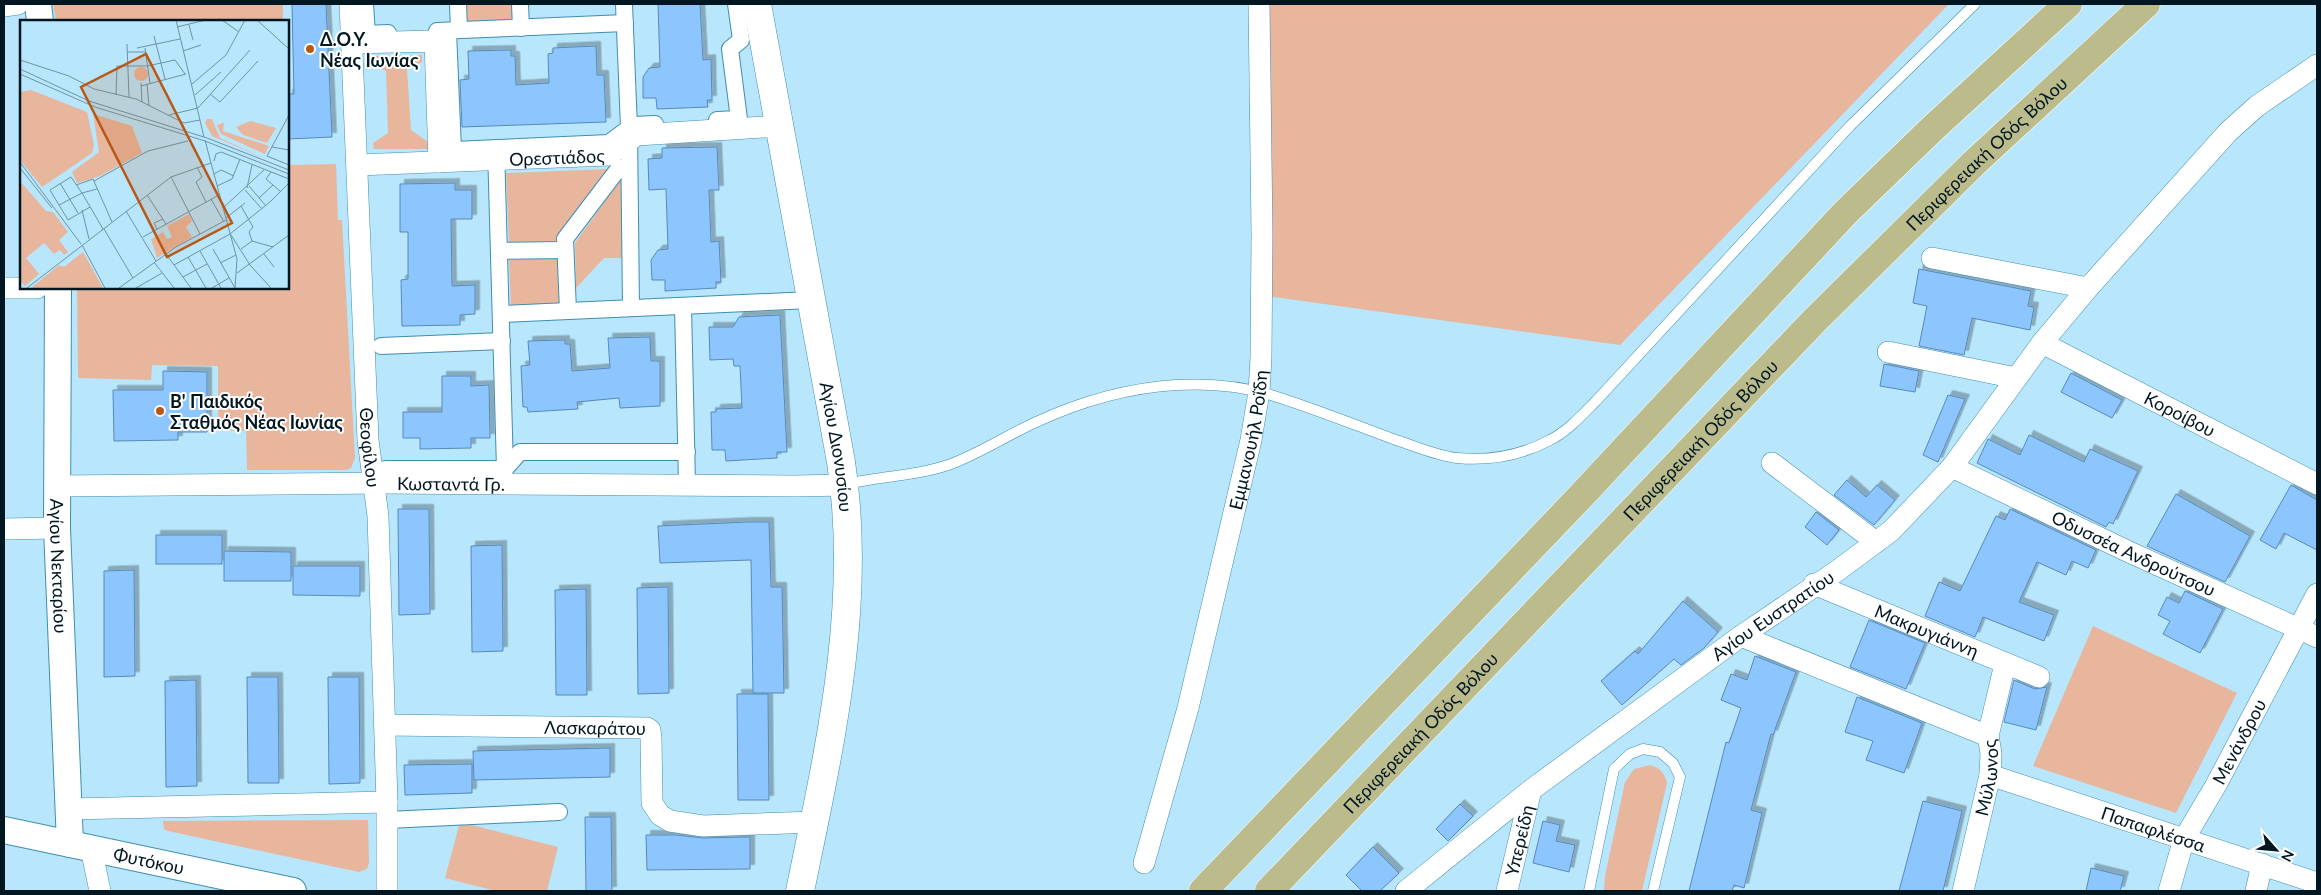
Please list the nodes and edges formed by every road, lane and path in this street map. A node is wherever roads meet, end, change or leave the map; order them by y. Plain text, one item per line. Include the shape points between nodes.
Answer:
1 (18, 4) edge
2 (38, 4) edge
3 (350, 4) edge
4 (366, 4) edge
5 (458, 4) edge
6 (520, 4) edge
7 (624, 4) edge
8 (736, 4) edge
9 (757, 4) edge
10 (1260, 4) edge
11 (1975, 4) edge
12 (2068, 4) edge
13 (2146, 4) edge
14 (4, 6) edge
15 (40, 20) edge
16 (625, 23) junction
17 (521, 28) junction
18 (453, 30) junction
19 (352, 43) junction
20 (2317, 65) edge
21 (780, 126) junction
22 (629, 135) junction
23 (496, 159) junction
24 (439, 162) junction
25 (357, 165) junction
26 (629, 165) junction
27 (376, 175) dead end
28 (565, 250) junction
29 (499, 251) junction
30 (1932, 258) dead end
31 (4, 288) edge
32 (20, 288) edge
33 (2088, 288) junction
34 (58, 289) edge
35 (811, 300) junction
36 (683, 306) junction
37 (631, 308) junction
38 (568, 311) junction
39 (501, 314) junction
40 (502, 341) junction
41 (2042, 344) junction
42 (381, 346) dead end
43 (1888, 352) dead end
44 (2016, 378) junction
45 (1259, 392) junction
46 (687, 452) junction
47 (1772, 463) dead end
48 (1952, 467) junction
49 (505, 469) junction
50 (380, 476) junction
51 (687, 484) junction
52 (2317, 484) edge
53 (844, 485) junction
54 (57, 486) junction
55 (58, 528) junction
56 (4, 529) edge
57 (1876, 542) junction
58 (1814, 584) junction
59 (2317, 594) edge
60 (2308, 633) edge
61 (1741, 636) junction
62 (2005, 664) junction
63 (2039, 677) dead end
64 (385, 725) junction
65 (1988, 736) junction
66 (1990, 775) junction
67 (1531, 790) junction
68 (68, 809) junction
69 (387, 811) junction
70 (559, 812) dead end
71 (814, 822) junction
72 (4, 830) edge
73 (2184, 839) junction
74 (80, 846) junction
75 (1144, 863) dead end
76 (2262, 864) junction
77 (2317, 883) edge
78 (226, 884) edge
79 (100, 891) edge
80 (293, 891) edge
81 (387, 891) edge
82 (800, 891) edge
83 (1203, 891) edge
84 (1269, 891) edge
85 (1406, 891) edge
86 (1507, 891) edge
87 (1589, 891) edge
88 (1653, 891) edge
89 (1963, 891) edge
90 (2169, 891) edge
91 (2256, 891) edge

1 - 14 street
2 - 15 street
3 - 19 street, Θεοφίλου
4 - 18 street via 367,34
5 - 18 street
6 - 17 street
7 - 16 street
8 - 22 street via 741,40 730,48 738,119 633,125
9 - 21 main road, Αγίου Διονυσίου
10 - 45 street, Εμμανουήλ Ροΐδη via 1262,242
11 - 45 lane via 1850,126 1596,401 1571,426 1551,439 1524,451 1487,459 1455,458
12 - 83 main road via 1845,213 1574,503
13 - 84 main road, Περιφερειακή Οδός Βόλου via 1974,163 1814,320
16 - 17 street
16 - 22 street
17 - 18 street
18 - 23 street via 453,150
19 - 24 street via 435,41
19 - 25 street, Θεοφίλου
20 - 33 street, Αγίου Ευστρατίου via 2257,106 2228,132
21 - 22 street, Ορεστιάδος
21 - 35 main road, Αγίου Διονυσίου
22 - 23 street, Ορεστιάδος via 609,155
22 - 26 street
23 - 24 street, Ορεστιάδος
23 - 26 street
23 - 27 street
23 - 29 street
24 - 25 street, Ορεστιάδος
25 - 50 street, Θεοφίλου via 368,440
26 - 28 street via 620,168 565,239
26 - 37 street
28 - 29 street
28 - 38 street
29 - 39 street
30 - 33 street
31 - 32 street
33 - 41 street, Αγίου Ευστρατίου
34 - 54 street, Αγίου Νεκταρίου
35 - 36 street
35 - 53 main road, Αγίου Διονυσίου
36 - 37 street
36 - 46 street
37 - 38 street
38 - 39 street
39 - 40 street
40 - 42 street
40 - 49 street
41 - 44 street, Αγίου Ευστρατίου
41 - 52 street, Κοροίβου
43 - 44 street
44 - 48 street, Αγίου Ευστρατίου
45 - 53 lane via 1195,384 1112,394 1034,423 944,466
45 - 75 street, Εμμανουήλ Ροΐδη via 1251,440 1188,708
46 - 49 street via 520,452
46 - 51 street
47 - 57 street
48 - 57 street, Αγίου Ευστρατίου via 1891,531
48 - 60 street, Οδυσσέα Ανδρούτσου
49 - 50 street
50 - 51 street, Κωσταντά Γρ.
50 - 54 street, Κωσταντά Γρ.
50 - 64 street, Θεοφίλου via 378,516
51 - 53 street, Κωσταντά Γρ.
53 - 71 main road, Αγίου Διονυσίου via 848,561 845,642
54 - 55 street, Αγίου Νεκταρίου
55 - 56 street
55 - 68 street, Αγίου Νεκταρίου
57 - 58 street, Αγίου Ευστρατίου
58 - 61 street, Αγίου Ευστρατίου
58 - 62 street, Μακρυγιάννη
59 - 60 street, Μενάνδρου
60 - 73 street, Μενάνδρου
61 - 65 street
61 - 67 street, Αγίου Ευστρατίου
62 - 63 street, Μακρυγιάννη
62 - 65 street, Μύλωνος
64 - 69 street, Θεοφίλου
64 - 71 street, Λασκαράτου via 647,728 650,730 652,804 665,818 694,826
65 - 66 street, Μύλωνος
66 - 73 street, Παπαφλέσσα
66 - 89 street, Μύλωνος
67 - 85 street, Αγίου Ευστρατίου
67 - 86 street, Υπερείδη
68 - 69 street
68 - 74 street, Αγίου Νεκταρίου
69 - 70 street
69 - 81 street, Θεοφίλου
71 - 82 main road, Αγίου Διονυσίου
72 - 74 street, Φυτόκου
73 - 76 street, Παπαφλέσσα
73 - 90 street, Μενάνδρου
74 - 78 street, Φυτόκου
74 - 79 street
76 - 77 street, Παπαφλέσσα
76 - 91 street
78 - 80 street, Φυτόκου
87 - 88 lane via 1614,769 1630,754 1643,749 1660,752 1673,763 1680,777

